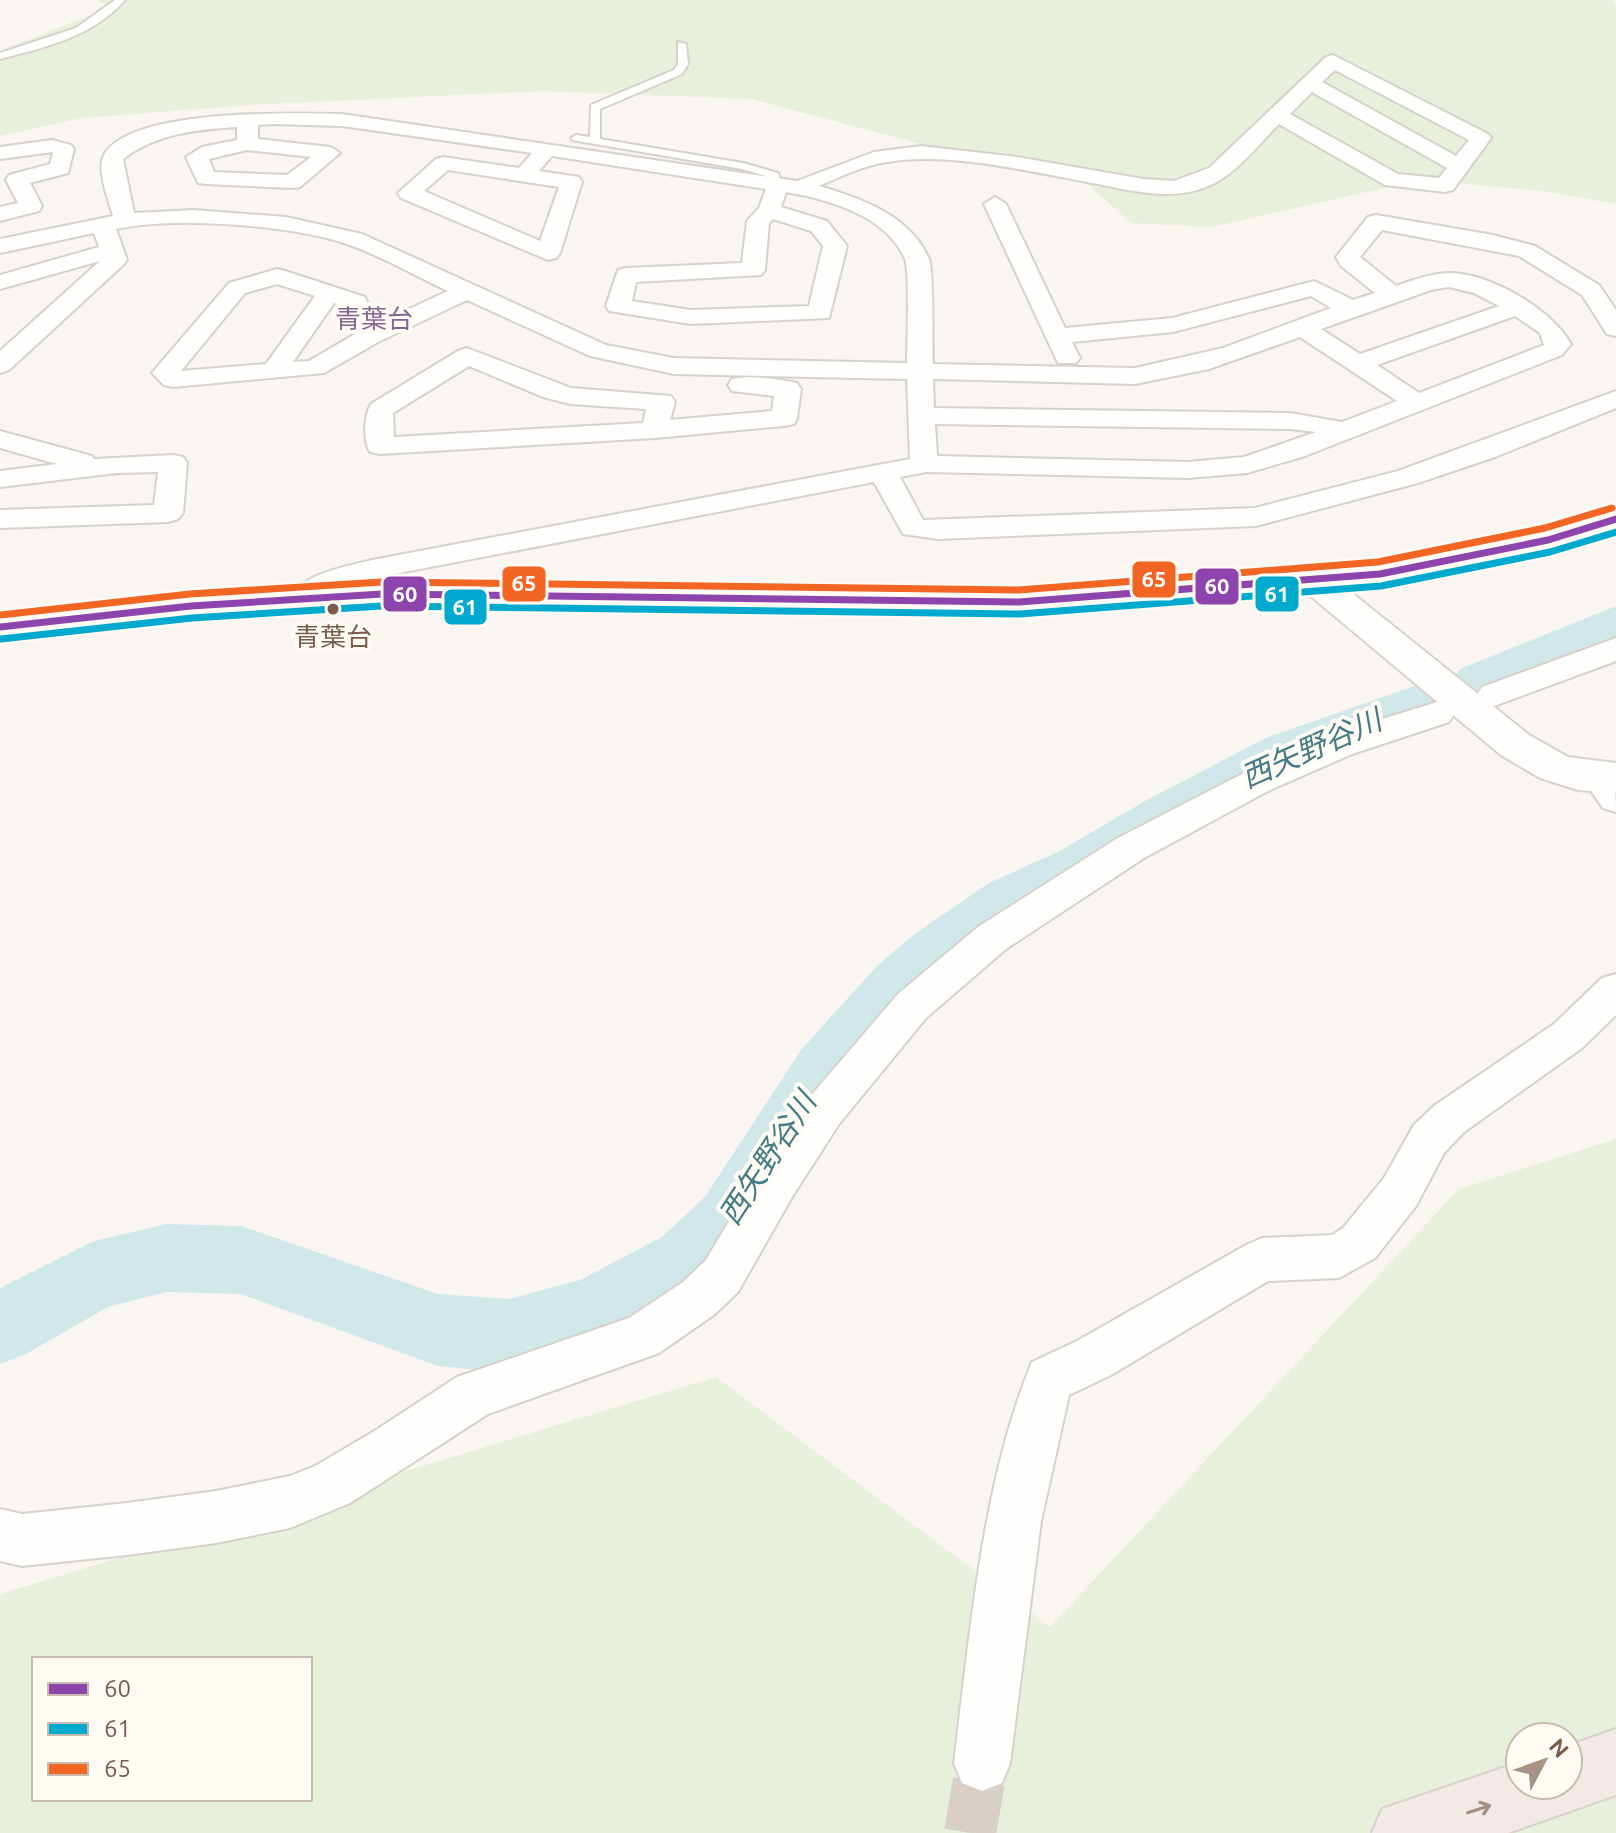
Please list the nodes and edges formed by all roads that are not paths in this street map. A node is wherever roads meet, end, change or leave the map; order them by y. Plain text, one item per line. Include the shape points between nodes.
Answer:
1 (120, 0) edge
2 (681, 44) dead end
3 (0, 56) edge
4 (1310, 83) junction
5 (1277, 115) junction
6 (248, 119) junction
7 (576, 138) dead end
8 (595, 141) junction
9 (247, 144) junction
10 (547, 149) junction
11 (0, 153) edge
12 (1459, 166) junction
13 (524, 175) junction
14 (8, 182) edge
15 (789, 186) junction
16 (995, 204) dead end
17 (769, 210) junction
18 (0, 214) edge
19 (114, 222) junction
20 (1473, 238) junction
21 (0, 246) edge
22 (114, 250) junction
23 (1461, 281) junction
24 (0, 282) edge
25 (467, 291) junction
26 (330, 292) junction
27 (1393, 296) junction
28 (1516, 308) junction
29 (1350, 309) junction
30 (1301, 327) junction
31 (1616, 329) edge
32 (1057, 336) junction
33 (369, 337) junction
34 (1359, 363) junction
35 (0, 365) edge
36 (275, 369) junction
37 (922, 370) junction
38 (1075, 376) junction
39 (668, 382) junction
40 (1616, 399) edge
41 (1416, 402) junction
42 (922, 416) junction
43 (655, 430) junction
44 (1341, 432) junction
45 (0, 439) edge
46 (926, 464) junction
47 (83, 469) junction
48 (883, 472) junction
49 (0, 479) edge
50 (0, 519) edge
51 (1616, 519) edge
52 (1315, 581) junction
53 (307, 595) junction
54 (0, 627) edge
55 (1616, 649) edge
56 (1494, 695) dead end
57 (1437, 714) dead end
58 (1610, 785) edge
59 (1616, 990) edge
60 (0, 1535) edge
61 (1616, 1762) edge
62 (982, 1763) tunnel mouth
63 (1584, 1773) edge
64 (1504, 1801) edge
65 (1406, 1833) edge

1 - 3 lane via 92,26
2 - 8 lane via 683,64 678,72 595,107
4 - 5 street
4 - 12 street
4 - 12 street via 1333,61 1481,138
5 - 12 street via 1402,183 1445,185
5 - 15 street via 1217,173 1174,188 921,152 881,156
6 - 9 street
6 - 10 street via 342,120
6 - 19 street via 166,130 121,149 112,166
7 - 8 lane
8 - 15 lane via 753,168
9 - 9 street via 283,146 330,153 292,182 206,178 197,157
10 - 13 street
10 - 15 street
11 - 14 street via 64,149 60,168
13 - 13 street via 571,182 548,253 409,193 443,163
14 - 18 street via 31,206
15 - 17 street
15 - 37 street via 865,209 895,229 911,248 918,260
16 - 32 street
17 - 17 street via 758,221 753,270 626,275 618,306 691,317 820,313 835,246 819,226
19 - 21 street
19 - 22 street
19 - 25 street via 248,219 309,228 354,239
20 - 23 street
20 - 27 street via 1381,222 1371,225 1349,261
20 - 31 street via 1527,251 1575,279 1591,290
22 - 24 street
22 - 35 street via 115,260
23 - 27 street via 1435,282
23 - 28 street
25 - 33 street
25 - 39 street
26 - 33 street via 356,302
26 - 36 street
26 - 36 street via 277,276 237,288 165,373 173,379
27 - 29 street
28 - 34 street
28 - 41 street via 1550,329 1558,344 1553,350
29 - 30 street
29 - 32 street via 1314,288 1173,325
30 - 34 street
30 - 38 street via 1157,374
32 - 38 street
33 - 36 street via 315,368
34 - 41 street
37 - 38 street
37 - 39 street
37 - 42 street
39 - 43 street
39 - 43 street via 788,389 784,418
39 - 43 street via 570,396 467,356 380,410 380,446
40 - 48 street via 1420,472 1256,517 913,528
41 - 44 street
42 - 44 street via 1290,421
42 - 46 street
44 - 46 street via 1268,459 1219,468
45 - 47 street via 82,462
46 - 48 street
47 - 49 street
47 - 50 street via 173,463 168,513
48 - 53 street via 372,569
51 - 52 street via 1486,555
52 - 53 street via 1019,602
52 - 58 street via 1515,745 1554,768
53 - 54 street
55 - 56 street
57 - 60 street via 1340,745 1256,782 1131,848 992,938 912,1006 824,1111 722,1276 642,1337 474,1394 332,1485 290,1502 127,1529 22,1540
59 - 62 street via 1568,1036 1449,1119 1429,1139 1400,1192 1359,1243 1339,1256 1262,1260 1049,1379 1029,1443 1006,1562
61 - 63 highway
65 -> 64 highway

